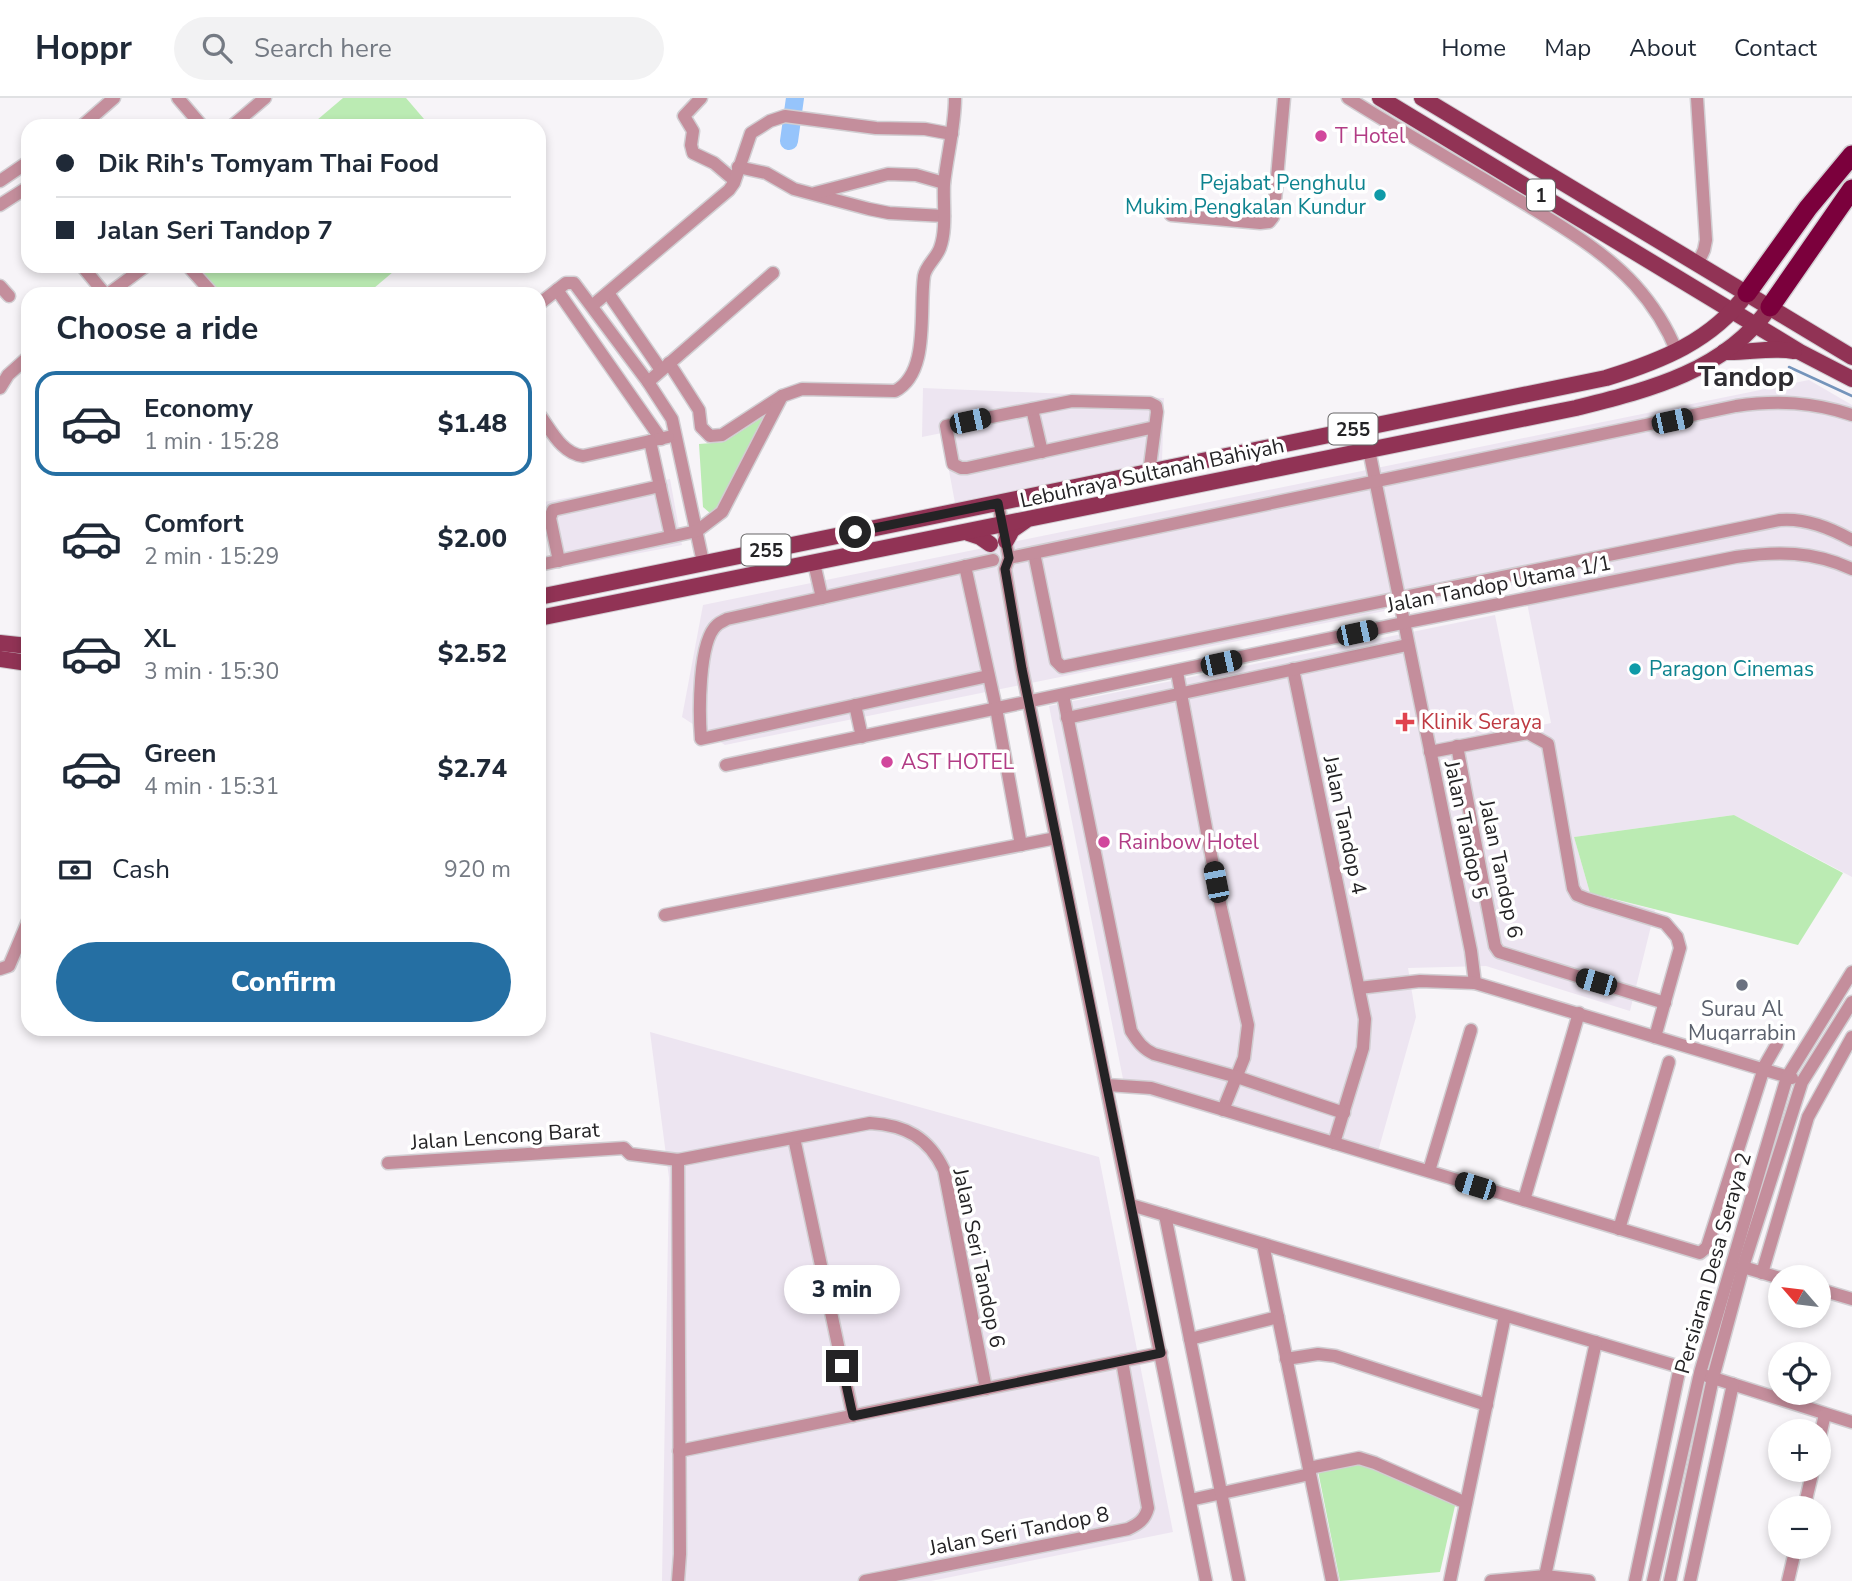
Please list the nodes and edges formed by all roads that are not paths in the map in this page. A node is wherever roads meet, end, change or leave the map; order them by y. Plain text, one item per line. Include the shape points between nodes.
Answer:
1 (114, 98) edge
2 (178, 98) edge
3 (265, 98) edge
4 (701, 98) edge
5 (955, 98) edge
6 (1284, 98) edge
7 (1348, 98) edge
8 (1380, 98) edge
9 (1697, 98) edge
10 (1429, 100) edge
11 (92, 119) edge
12 (196, 119) edge
13 (240, 119) edge
14 (952, 134) junction
15 (1852, 155) edge
16 (21, 167) edge
17 (736, 173) junction
18 (0, 181) edge
19 (944, 183) junction
20 (1852, 189) edge
21 (21, 192) edge
22 (815, 193) junction
23 (0, 205) edge
24 (1171, 215) dead end
25 (944, 216) junction
26 (1698, 263) junction
27 (88, 273) edge
28 (136, 273) edge
29 (194, 273) edge
30 (773, 273) dead end
31 (101, 287) edge
32 (117, 287) edge
33 (207, 287) edge
34 (557, 290) junction
35 (1702, 292) junction
36 (608, 293) junction
37 (1747, 293) junction
38 (546, 299) edge
39 (593, 305) junction
40 (1770, 307) junction
41 (1734, 311) junction
42 (1757, 325) junction
43 (1701, 338) junction
44 (1677, 352) junction
45 (1724, 352) junction
46 (1800, 352) junction
47 (1852, 357) edge
48 (21, 363) edge
49 (665, 366) junction
50 (1852, 379) edge
51 (648, 382) junction
52 (1, 386) edge
53 (782, 396) junction
54 (1032, 409) junction
55 (1852, 415) edge
56 (546, 423) edge
57 (1155, 427) junction
58 (676, 435) junction
59 (656, 440) junction
60 (1369, 450) junction
61 (1042, 452) junction
62 (1149, 473) junction
63 (1374, 482) junction
64 (660, 486) junction
65 (998, 503) junction
66 (982, 506) junction
67 (1028, 520) junction
68 (1004, 524) junction
69 (697, 531) junction
70 (671, 536) junction
71 (1852, 540) edge
72 (1006, 541) junction
73 (990, 544) junction
74 (1034, 553) junction
75 (559, 561) junction
76 (704, 562) junction
77 (814, 563) junction
78 (1007, 563) junction
79 (546, 564) edge
80 (965, 566) junction
81 (1852, 569) edge
82 (546, 591) edge
83 (822, 598) junction
84 (1398, 598) junction
85 (546, 617) edge
86 (1403, 623) junction
87 (0, 643) edge
88 (21, 645) edge
89 (1408, 645) junction
90 (0, 659) edge
91 (21, 662) edge
92 (1293, 669) junction
93 (1177, 672) junction
94 (988, 676) junction
95 (1180, 694) junction
96 (1063, 695) junction
97 (1029, 702) junction
98 (855, 705) junction
99 (996, 708) junction
100 (1067, 718) junction
101 (862, 737) junction
102 (1457, 746) junction
103 (1430, 752) junction
104 (726, 765) dead end
105 (1056, 838) junction
106 (1021, 845) junction
107 (665, 915) dead end
108 (21, 938) edge
109 (1494, 946) junction
110 (1471, 951) junction
111 (0, 969) edge
112 (1852, 972) edge
113 (1475, 983) junction
114 (1359, 988) junction
115 (1852, 1002) edge
116 (1665, 1003) junction
117 (1579, 1013) junction
118 (1471, 1030) dead end
119 (1655, 1037) junction
120 (1852, 1037) edge
121 (1828, 1041) junction
122 (1777, 1044) dead end
123 (1848, 1053) edge
124 (1668, 1062) dead end
125 (1763, 1069) junction
126 (1237, 1077) junction
127 (1787, 1077) junction
128 (1802, 1082) junction
129 (1107, 1085) junction
130 (1223, 1110) junction
131 (1343, 1113) junction
132 (794, 1138) junction
133 (1334, 1143) junction
134 (678, 1160) junction
135 (388, 1163) dead end
136 (1429, 1171) junction
137 (1524, 1200) junction
138 (1131, 1205) junction
139 (1165, 1215) junction
140 (1619, 1228) junction
141 (1263, 1244) junction
142 (1743, 1267) junction
143 (1762, 1273) junction
144 (1768, 1275) edge
145 (1831, 1291) edge
146 (1851, 1294) edge
147 (1505, 1315) junction
148 (1278, 1317) junction
149 (1191, 1339) junction
150 (1596, 1342) junction
151 (1161, 1353) junction
152 (1286, 1359) junction
153 (1122, 1361) junction
154 (1700, 1373) junction
155 (1713, 1378) junction
156 (1733, 1384) junction
157 (986, 1389) junction
158 (1487, 1405) junction
159 (1825, 1414) junction
160 (853, 1416) junction
161 (1824, 1419) edge
162 (1852, 1422) edge
163 (679, 1451) junction
164 (1309, 1471) junction
165 (1220, 1494) junction
166 (1190, 1500) junction
167 (1466, 1503) junction
168 (1793, 1559) edge
169 (1545, 1576) junction
170 (678, 1581) edge
171 (865, 1581) edge
172 (1206, 1581) edge
173 (1239, 1581) edge
174 (1332, 1581) edge
175 (1450, 1581) edge
176 (1491, 1581) edge
177 (1589, 1581) edge
178 (1635, 1581) edge
179 (1653, 1581) edge
180 (1670, 1581) edge
181 (1690, 1581) edge
182 (1788, 1581) edge

1 - 11 street
2 - 12 street
3 - 13 street
4 - 17 street via 684,116 693,131 693,153
5 - 14 street
6 - 24 street via 1269,222
7 - 44 street via 1550,220 1608,261 1648,300
8 - 35 main road, 1
9 - 26 street via 1706,240
10 - 26 main road, 1
14 - 17 street via 785,116 751,133
14 - 19 street
15 - 37 highway
16 - 18 street
17 - 22 street via 766,173 794,189
17 - 36 street via 718,201
19 - 22 street via 888,174
19 - 25 street
20 - 40 highway
21 - 23 street
22 - 25 street via 889,213
25 - 53 street via 939,249 924,276 918,358 903,387 895,391 802,389
26 - 37 main road, 1
27 - 31 street
28 - 32 street
29 - 33 street
30 - 49 street
34 - 38 street
34 - 39 street via 574,283
34 - 59 street
35 - 41 main road, 1
35 - 43 main road via 1712,314
36 - 39 street
36 - 49 street
37 - 40 main road, 1
37 - 41 main road, Lebuhraya Sultanah Bahiyah
39 - 51 street
40 - 42 main road, Lebuhraya Sultanah Bahiyah
40 - 47 main road, 1
41 - 42 main road, 1
41 - 43 main road, Lebuhraya Sultanah Bahiyah / 255
42 - 45 main road, Lebuhraya Sultanah Bahiyah / 255
42 - 46 main road, 1
43 - 44 main road, Lebuhraya Sultanah Bahiyah / 255
44 - 62 main road, Lebuhraya Sultanah Bahiyah / 255 via 1606,378
45 - 46 main road
45 - 60 main road, Lebuhraya Sultanah Bahiyah / 255 via 1688,374 1641,392
46 - 50 main road, 1
48 - 52 street
49 - 51 street
49 - 53 street via 699,410 706,433 717,436
51 - 58 street via 672,419
53 - 69 street via 722,512
54 - 57 street via 1072,401 1150,403 1157,409
54 - 61 street
54 - 61 street via 946,426 953,464 967,468
55 - 63 street via 1790,401 1763,402
56 - 59 street via 574,455
57 - 61 street
57 - 62 street
58 - 59 street
58 - 69 street
59 - 64 street
60 - 63 street, Jalan Tandop 5
60 - 67 main road, Lebuhraya Sultanah Bahiyah / 255
62 - 65 main road, Lebuhraya Sultanah Bahiyah / 255
63 - 74 street
63 - 84 street, Jalan Tandop 5
64 - 70 street
64 - 75 street via 553,510 550,518
65 - 66 main road, Lebuhraya Sultanah Bahiyah / 255
65 - 68 street
66 - 73 street
66 - 76 main road, Lebuhraya Sultanah Bahiyah / 255
67 - 68 main road, Lebuhraya Sultanah Bahiyah / 255
67 - 72 main road
68 - 72 street
68 - 73 main road, Lebuhraya Sultanah Bahiyah / 255
69 - 70 street
69 - 76 street
70 - 75 street
71 - 84 street via 1817,524 1780,520
72 - 78 street
73 - 77 main road, Lebuhraya Sultanah Bahiyah / 255 via 968,533
73 - 78 street
73 - 80 street
74 - 78 street
74 - 84 street via 1055,659 1062,667
75 - 79 street
76 - 82 main road, Lebuhraya Sultanah Bahiyah / 255
77 - 83 street
77 - 85 main road, Lebuhraya Sultanah Bahiyah / 255
78 - 97 street
80 - 83 street
80 - 94 street
81 - 86 street, Jalan Tandop Utama 1/1 via 1807,554 1758,554
83 - 98 street via 717,625 701,676 701,739
84 - 86 street, Jalan Tandop 5
86 - 89 street, Jalan Tandop 5
86 - 93 street, Jalan Tandop Utama 1/1
87 - 88 main road
89 - 92 street
89 - 103 street, Jalan Tandop 5
90 - 91 main road
92 - 95 street
92 - 114 street, Jalan Tandop 4
93 - 95 street
93 - 96 street, Jalan Tandop Utama 1/1
94 - 98 street
94 - 99 street
95 - 100 street
95 - 126 street via 1248,1025
96 - 97 street, Jalan Tandop Utama 1/1
96 - 100 street
97 - 99 street, Jalan Tandop Utama 1/1
97 - 105 street
98 - 101 street
99 - 101 street, Jalan Tandop Utama 1/1
99 - 106 street
100 - 126 street via 1131,1031 1144,1049 1154,1054
101 - 104 street, Jalan Tandop Utama 1/1
102 - 103 street
102 - 109 street, Jalan Tandop 6
102 - 116 street via 1528,733 1548,744 1577,895 1665,923 1677,937 1680,948
103 - 110 street, Jalan Tandop 5
105 - 106 street
105 - 129 street
106 - 107 street
108 - 111 street via 9,966
109 - 110 street
109 - 116 street, Jalan Tandop 6 via 1503,955
110 - 113 street, Jalan Tandop 5
112 - 127 street, Persiaran Desa Seraya 2
113 - 114 street via 1420,981
113 - 117 street
114 - 131 street, Jalan Tandop 4 via 1365,1033
115 - 121 street, Persiaran Desa Seraya 2
116 - 119 street
117 - 119 street
117 - 137 street
118 - 136 street
119 - 125 street
120 - 123 street
121 - 123 street
121 - 128 street, Persiaran Desa Seraya 2
122 - 125 street
123 - 143 street via 1808,1117
124 - 140 street
125 - 127 street
125 - 140 street via 1704,1252
126 - 130 street
126 - 131 street
127 - 128 street
127 - 154 street, Persiaran Desa Seraya 2
128 - 142 street, Persiaran Desa Seraya 2
129 - 130 street via 1152,1088
129 - 138 street
130 - 133 street
131 - 133 street, Jalan Tandop 4
132 - 134 street, Jalan Seri Tandop 6
132 - 157 street, Jalan Seri Tandop 6 via 878,1124 898,1128 928,1144 944,1170 950,1192
132 - 160 street
133 - 136 street
134 - 135 street, Jalan Lencong Barat via 630,1154 625,1148
134 - 163 street
136 - 137 street
137 - 140 street
138 - 139 street
138 - 151 street
139 - 141 street
139 - 149 street
141 - 147 street
141 - 148 street
142 - 143 street
142 - 155 street, Persiaran Desa Seraya 2
143 - 144 street
145 - 146 street
147 - 150 street
147 - 158 street
148 - 149 street
148 - 152 street
149 - 165 street
150 - 169 street
150 - 178 street via 1680,1367
151 - 153 street
151 - 166 street
152 - 158 street via 1335,1356
152 - 164 street
153 - 157 street
153 - 171 street, Jalan Seri Tandop 8 via 1148,1508 1138,1525
154 - 155 street
154 - 179 street, Persiaran Desa Seraya 2
155 - 156 street
155 - 180 street, Persiaran Desa Seraya 2
156 - 159 street
156 - 181 street
157 - 160 street
158 - 167 street
159 - 161 street
159 - 162 street
160 - 163 street
163 - 170 street
164 - 165 street
164 - 167 street via 1359,1458
164 - 174 street
165 - 166 street
165 - 173 street
166 - 172 street
167 - 175 street
168 - 182 street
169 - 176 street
169 - 177 street

